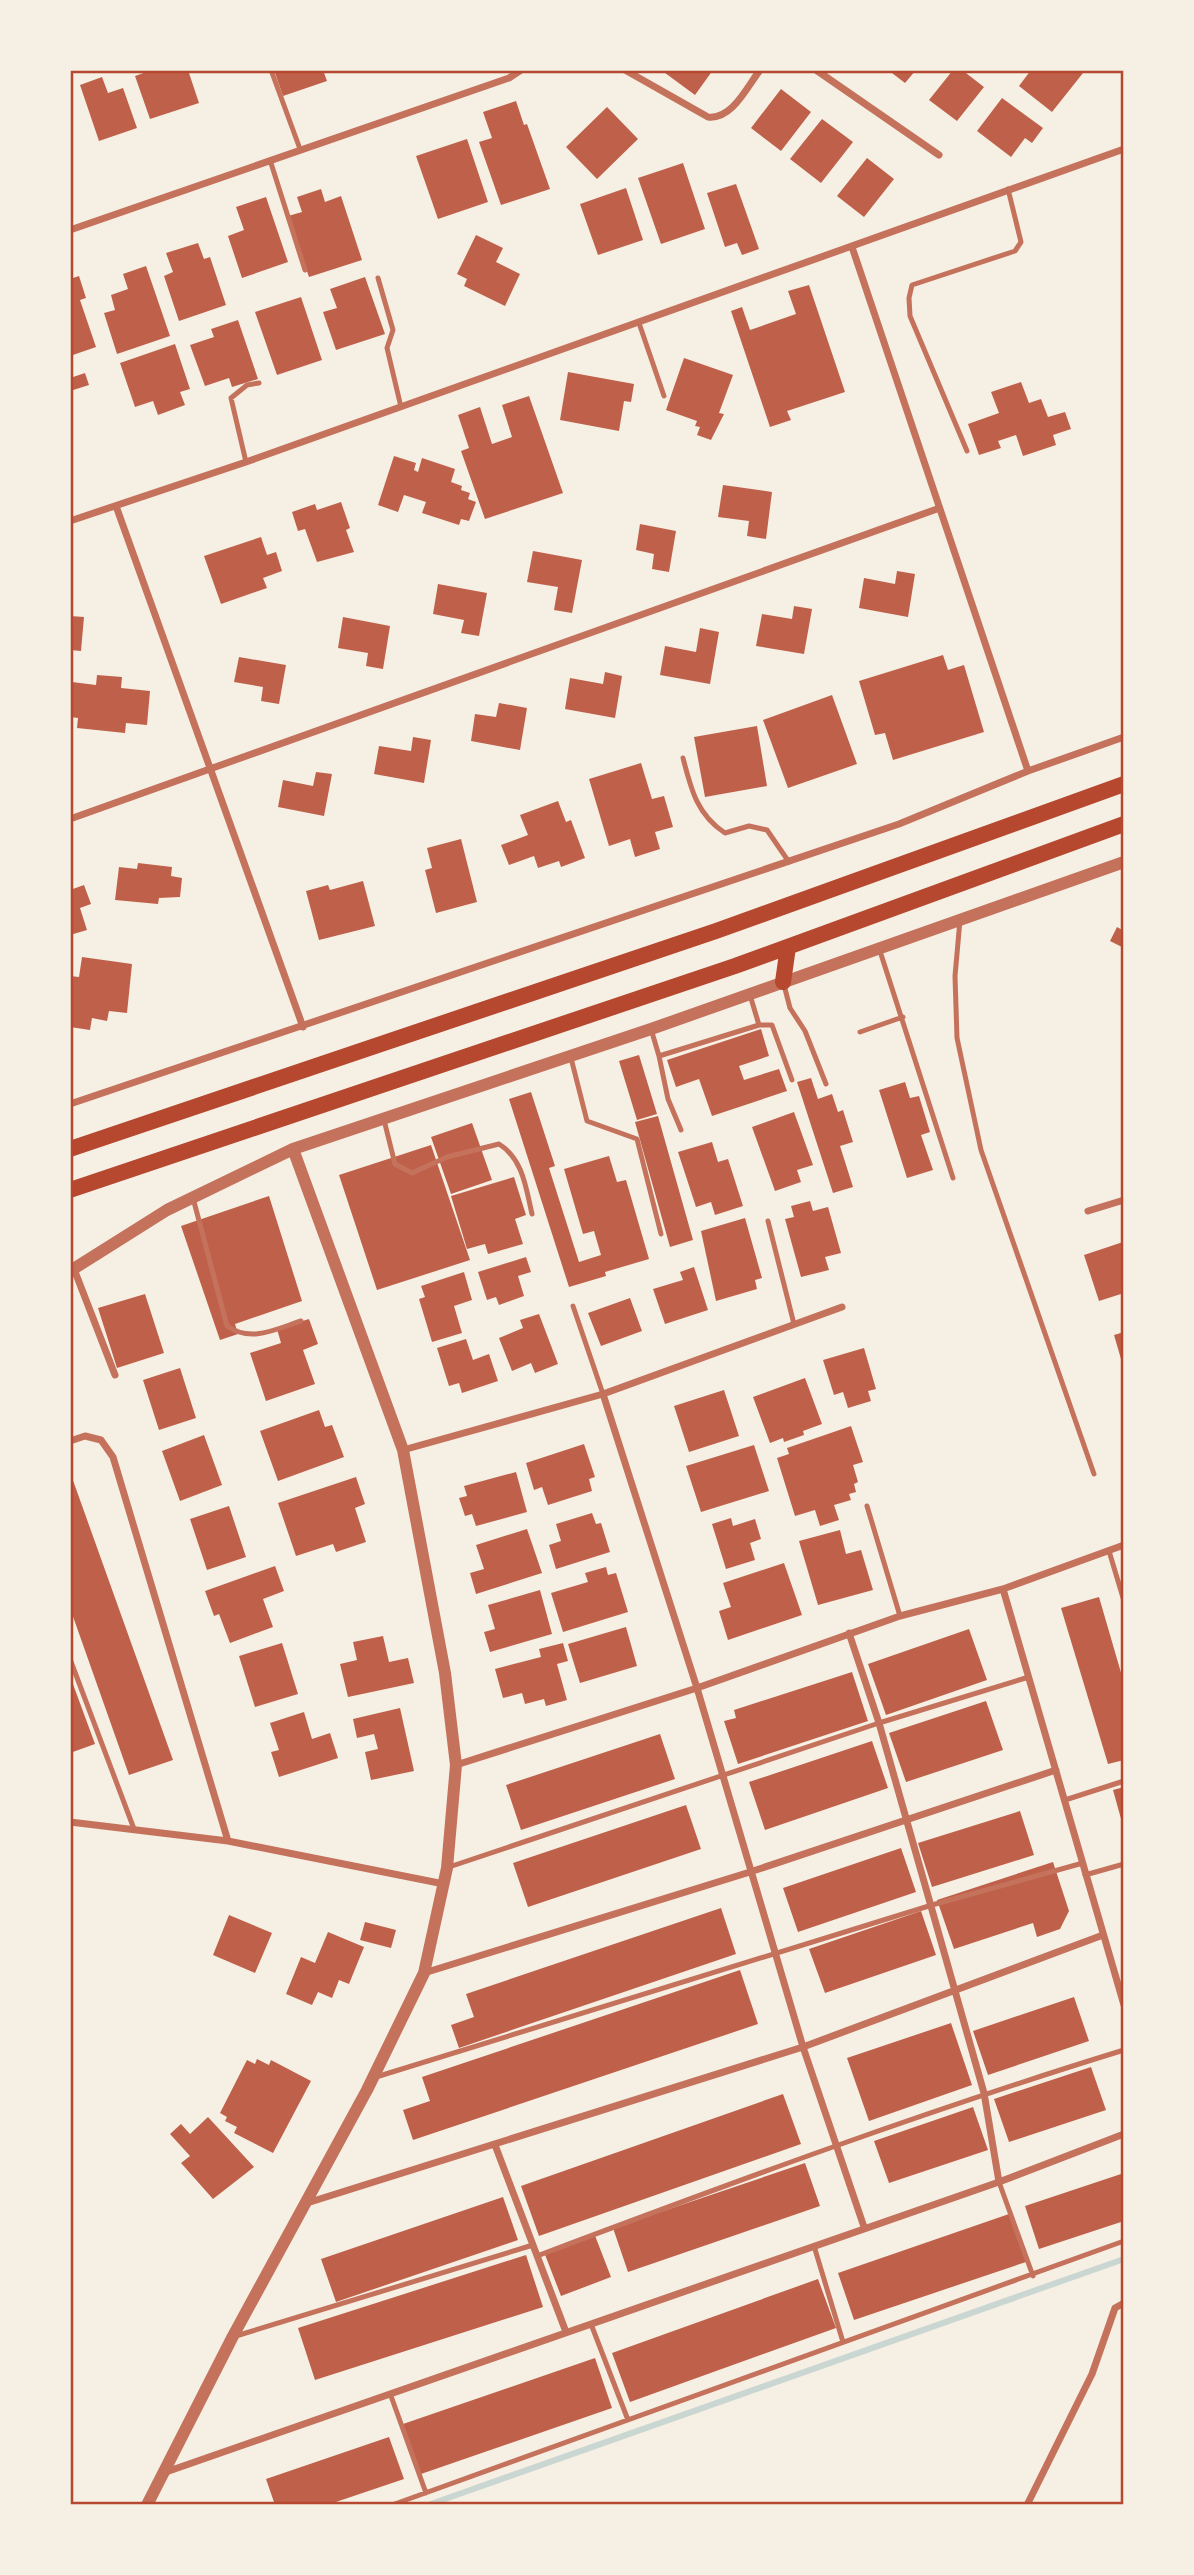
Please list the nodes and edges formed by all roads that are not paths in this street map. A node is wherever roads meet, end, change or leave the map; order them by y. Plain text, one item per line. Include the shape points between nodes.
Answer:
1 (271, 70) edge
2 (521, 70) edge
3 (760, 70) edge
4 (816, 70) edge
5 (629, 71) edge
6 (300, 149) junction
7 (1124, 149) edge
8 (939, 155) dead end
9 (271, 160) junction
10 (1008, 189) junction
11 (70, 230) edge
12 (852, 247) junction
13 (304, 270) dead end
14 (378, 278) dead end
15 (639, 323) junction
16 (259, 383) dead end
17 (664, 396) dead end
18 (401, 407) junction
19 (967, 452) dead end
20 (246, 462) junction
21 (116, 506) junction
22 (937, 509) junction
23 (70, 521) edge
24 (1124, 737) edge
25 (684, 758) dead end
26 (210, 769) junction
27 (1028, 771) junction
28 (1124, 785) edge
29 (70, 819) edge
30 (1124, 824) edge
31 (789, 862) junction
32 (1124, 862) edge
33 (960, 920) junction
34 (788, 947) junction
35 (880, 948) junction
36 (783, 982) junction
37 (750, 995) junction
38 (903, 1017) junction
39 (759, 1025) junction
40 (303, 1027) junction
41 (651, 1029) junction
42 (860, 1032) dead end
43 (570, 1055) junction
44 (659, 1056) junction
45 (792, 1080) dead end
46 (826, 1084) dead end
47 (70, 1104) edge
48 (384, 1117) junction
49 (681, 1130) dead end
50 (70, 1149) edge
51 (293, 1149) junction
52 (953, 1178) dead end
53 (70, 1190) edge
54 (193, 1198) junction
55 (1124, 1200) edge
56 (1088, 1211) dead end
57 (532, 1213) dead end
58 (768, 1221) dead end
59 (661, 1234) dead end
60 (72, 1270) edge
61 (573, 1306) dead end
62 (842, 1307) dead end
63 (301, 1321) dead end
64 (794, 1324) junction
65 (115, 1375) dead end
66 (603, 1394) junction
67 (70, 1441) edge
68 (404, 1450) junction
69 (1094, 1474) dead end
70 (867, 1506) dead end
71 (1124, 1545) edge
72 (1109, 1551) junction
73 (1003, 1588) junction
74 (1124, 1601) edge
75 (900, 1616) junction
76 (849, 1633) junction
77 (70, 1658) edge
78 (1029, 1677) junction
79 (697, 1688) junction
80 (879, 1723) junction
81 (456, 1766) junction
82 (1056, 1769) junction
83 (722, 1776) junction
84 (1124, 1781) edge
85 (1065, 1800) junction
86 (906, 1819) junction
87 (70, 1822) edge
88 (134, 1829) junction
89 (228, 1841) junction
90 (1083, 1863) junction
91 (1124, 1864) edge
92 (446, 1868) junction
93 (750, 1872) junction
94 (1085, 1875) junction
95 (444, 1885) junction
96 (932, 1905) junction
97 (1103, 1935) junction
98 (775, 1953) junction
99 (424, 1973) junction
100 (954, 1989) junction
101 (1124, 2005) edge
102 (803, 2046) junction
103 (1124, 2050) edge
104 (373, 2077) junction
105 (984, 2093) junction
106 (1124, 2134) edge
107 (835, 2144) junction
108 (495, 2145) junction
109 (999, 2182) junction
110 (307, 2203) junction
111 (864, 2227) junction
112 (1124, 2241) edge
113 (533, 2245) junction
114 (814, 2246) junction
115 (537, 2256) junction
116 (1033, 2276) junction
117 (1124, 2303) edge
118 (591, 2324) junction
119 (566, 2332) junction
120 (233, 2336) junction
121 (843, 2342) junction
122 (391, 2396) junction
123 (628, 2420) junction
124 (166, 2472) junction
125 (426, 2493) junction
126 (147, 2505) edge
127 (392, 2505) edge
128 (1027, 2505) edge

1 - 6 lane
2 - 6 street
3 - 5 street via 728,112 718,118 708,117
4 - 8 street
6 - 9 street
7 - 10 street
9 - 11 street
9 - 13 lane
10 - 12 street
10 - 19 lane via 1021,242 1015,251 912,285 909,299 911,316
12 - 15 street
12 - 22 street
14 - 18 lane via 393,330 387,348
15 - 17 lane
15 - 18 street
16 - 20 lane via 247,385 231,398
18 - 20 street
20 - 21 street
21 - 23 street
21 - 26 street
22 - 26 street
22 - 27 street
24 - 27 street
25 - 31 lane via 694,797 708,822 725,833 749,826 767,830
26 - 29 street
26 - 40 street
27 - 31 street via 899,824
28 - 50 highway via 703,935
30 - 34 highway
31 - 40 street
32 - 33 street
33 - 35 street
33 - 69 lane via 955,976 957,1038 981,1150
34 - 36 highway
34 - 53 highway
35 - 36 street
35 - 38 lane
36 - 37 street
36 - 46 lane via 790,1008 805,1031
37 - 39 lane
37 - 41 street
38 - 42 lane
38 - 52 lane
39 - 44 lane
39 - 45 lane via 772,1024
40 - 47 street
41 - 43 street
41 - 44 lane
43 - 48 street
43 - 59 lane via 587,1121 637,1139
44 - 49 lane via 668,1099
48 - 51 street
48 - 57 lane via 395,1164 402,1170 412,1172 447,1157 499,1144 510,1152 523,1176
51 - 54 street
51 - 68 street
54 - 60 street
54 - 63 lane via 227,1326 239,1335 253,1335
55 - 56 street
58 - 64 lane
60 - 65 street
61 - 66 lane
62 - 64 street
64 - 66 street
66 - 68 street
66 - 79 street
67 - 89 street via 85,1436 101,1440 113,1457
68 - 81 street via 445,1673
70 - 75 lane
71 - 72 street
72 - 73 street
72 - 74 lane
73 - 75 street
73 - 78 street
75 - 76 street
76 - 79 street
76 - 80 street
77 - 88 lane
78 - 80 lane
78 - 82 street
79 - 81 street
79 - 83 street
80 - 83 lane
80 - 86 street
81 - 92 street
82 - 85 street
82 - 86 street
83 - 92 lane
83 - 93 street
84 - 85 lane
85 - 90 street
86 - 93 street
86 - 96 street
87 - 88 street
88 - 89 street
89 - 95 street
90 - 94 street
90 - 96 lane
91 - 94 lane
92 - 95 street
93 - 98 street
93 - 99 street
94 - 97 street
95 - 99 street
96 - 98 lane
96 - 100 street
97 - 100 street
97 - 101 street
98 - 102 street
98 - 104 lane
99 - 104 street
100 - 102 street
100 - 105 street
102 - 107 street
102 - 108 street
103 - 105 lane
104 - 110 street
105 - 107 lane
105 - 109 street
106 - 109 street
107 - 111 street
107 - 115 lane
108 - 110 street
108 - 113 street
109 - 111 street
109 - 116 lane
110 - 120 street
111 - 114 street
112 - 116 lane
113 - 115 street
113 - 120 lane
114 - 118 street
114 - 121 lane
115 - 119 street
116 - 121 lane
117 - 128 street via 1115,2308 1092,2374
118 - 119 street
118 - 123 lane
119 - 122 street
120 - 124 street
121 - 123 lane
122 - 124 street
122 - 125 lane
123 - 125 lane
124 - 126 street
125 - 127 lane

